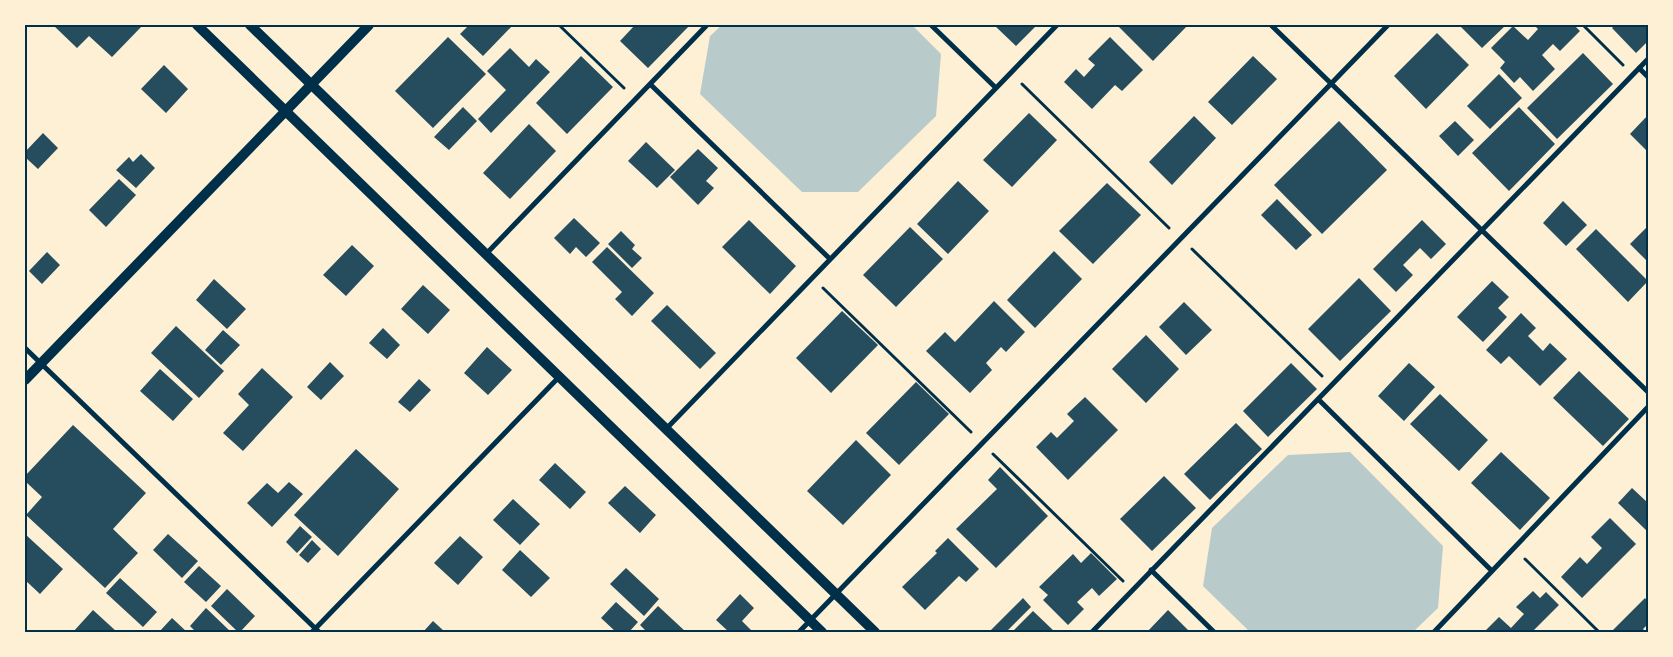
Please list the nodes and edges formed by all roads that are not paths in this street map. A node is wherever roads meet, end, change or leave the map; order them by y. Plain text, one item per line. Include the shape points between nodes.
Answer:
1 (197, 25) edge
2 (250, 25) edge
3 (369, 25) edge
4 (707, 25) edge
5 (931, 25) edge
6 (1057, 25) edge
7 (1271, 25) edge
8 (1388, 25) edge
9 (1648, 59) edge
10 (1639, 68) junction
11 (1648, 77) edge
12 (311, 84) junction
13 (650, 84) junction
14 (1331, 84) junction
15 (996, 88) junction
16 (285, 111) junction
17 (1482, 230) junction
18 (486, 254) junction
19 (830, 259) junction
20 (25, 348) edge
21 (41, 364) junction
22 (560, 376) junction
23 (25, 380) edge
24 (1648, 392) edge
25 (1318, 399) junction
26 (1648, 407) edge
27 (666, 429) junction
28 (1151, 570) junction
29 (1492, 571) junction
30 (836, 594) junction
31 (810, 621) junction
32 (315, 631) edge
33 (799, 632) edge
34 (822, 632) edge
35 (875, 632) edge
36 (1092, 632) edge
37 (1214, 632) edge
38 (1434, 632) edge

1 - 16 main road
2 - 12 main road
3 - 12 main road
4 - 13 street
5 - 15 street
6 - 15 street
7 - 14 street
8 - 14 street
9 - 10 street
10 - 11 street
10 - 17 street
12 - 16 main road
12 - 18 main road
13 - 18 street
13 - 19 street
14 - 17 street
14 - 30 street
15 - 19 street
16 - 21 main road
16 - 22 main road
17 - 24 street
17 - 25 street
18 - 27 main road
19 - 27 street
20 - 21 street
21 - 23 main road
21 - 32 street
22 - 31 main road
22 - 32 street
25 - 28 street
25 - 29 street
26 - 29 street
27 - 30 main road
28 - 36 street
28 - 37 street
29 - 38 street
30 - 31 street
30 - 35 main road
31 - 33 street
31 - 34 main road

